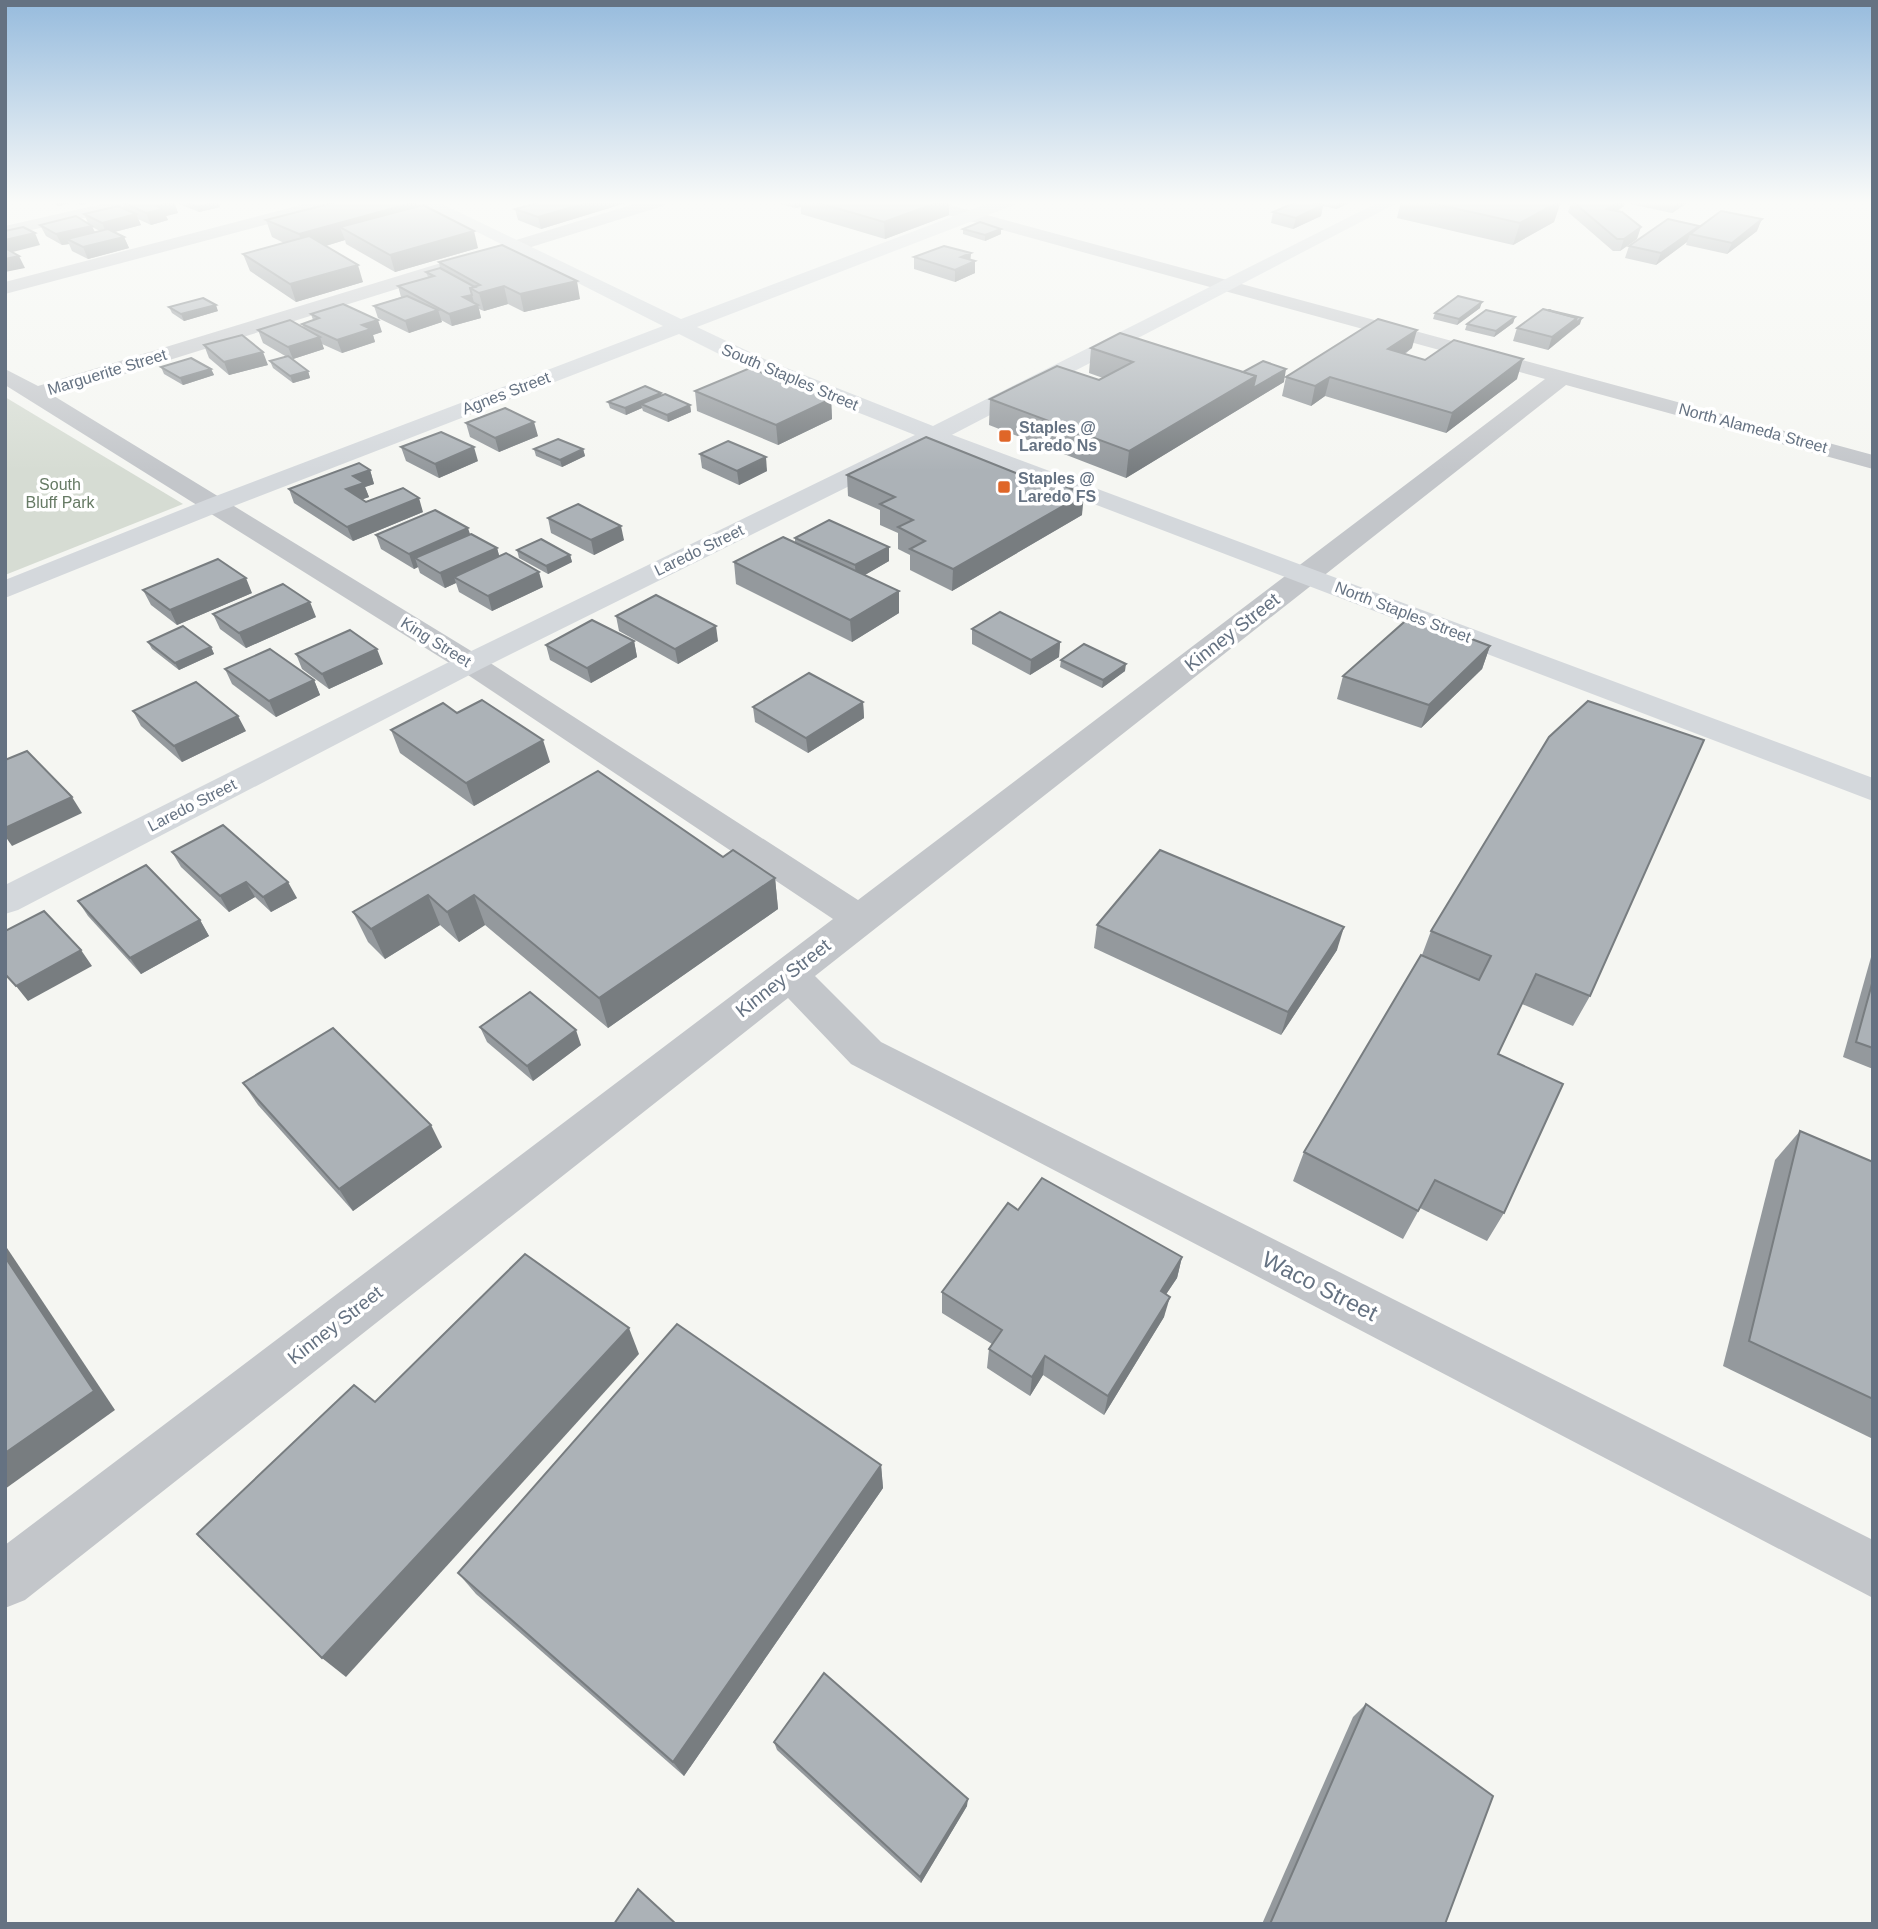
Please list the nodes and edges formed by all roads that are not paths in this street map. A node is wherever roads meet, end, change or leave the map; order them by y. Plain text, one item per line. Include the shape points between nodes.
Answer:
1 (371, 291) edge
2 (606, 291) edge
3 (771, 291) edge
4 (1212, 291) edge
5 (1246, 291) edge
6 (677, 327) junction
7 (5, 375) edge
8 (1562, 377) junction
9 (36, 394) junction
10 (934, 435) junction
11 (1873, 462) edge
12 (217, 504) junction
13 (1306, 575) junction
14 (5, 590) edge
15 (470, 663) junction
16 (1873, 790) edge
17 (5, 901) edge
18 (860, 919) junction
19 (789, 974) junction
20 (1873, 1570) edge
21 (5, 1580) edge

1 - 9 street, Marguerite Street
2 - 6 main road, South Staples Street
3 - 6 main road, Agnes Street
4 - 10 main road, Laredo Street
5 - 8 street, North Alameda Street
6 - 10 main road, South Staples Street via 797,382
6 - 12 main road, Agnes Street
7 - 9 street, King Street
8 - 11 street, North Alameda Street
8 - 13 street, Kinney Street
9 - 12 street, King Street
10 - 13 main road, North Staples Street
10 - 15 main road, Laredo Street
12 - 14 main road, Agnes Street
12 - 15 street, King Street
13 - 16 main road, North Staples Street
13 - 18 street, Kinney Street
15 - 17 main road, Laredo Street
15 - 18 street, King Street
18 - 19 street, Kinney Street
19 - 20 street, Waco Street via 866,1053
19 - 21 street, Kinney Street

